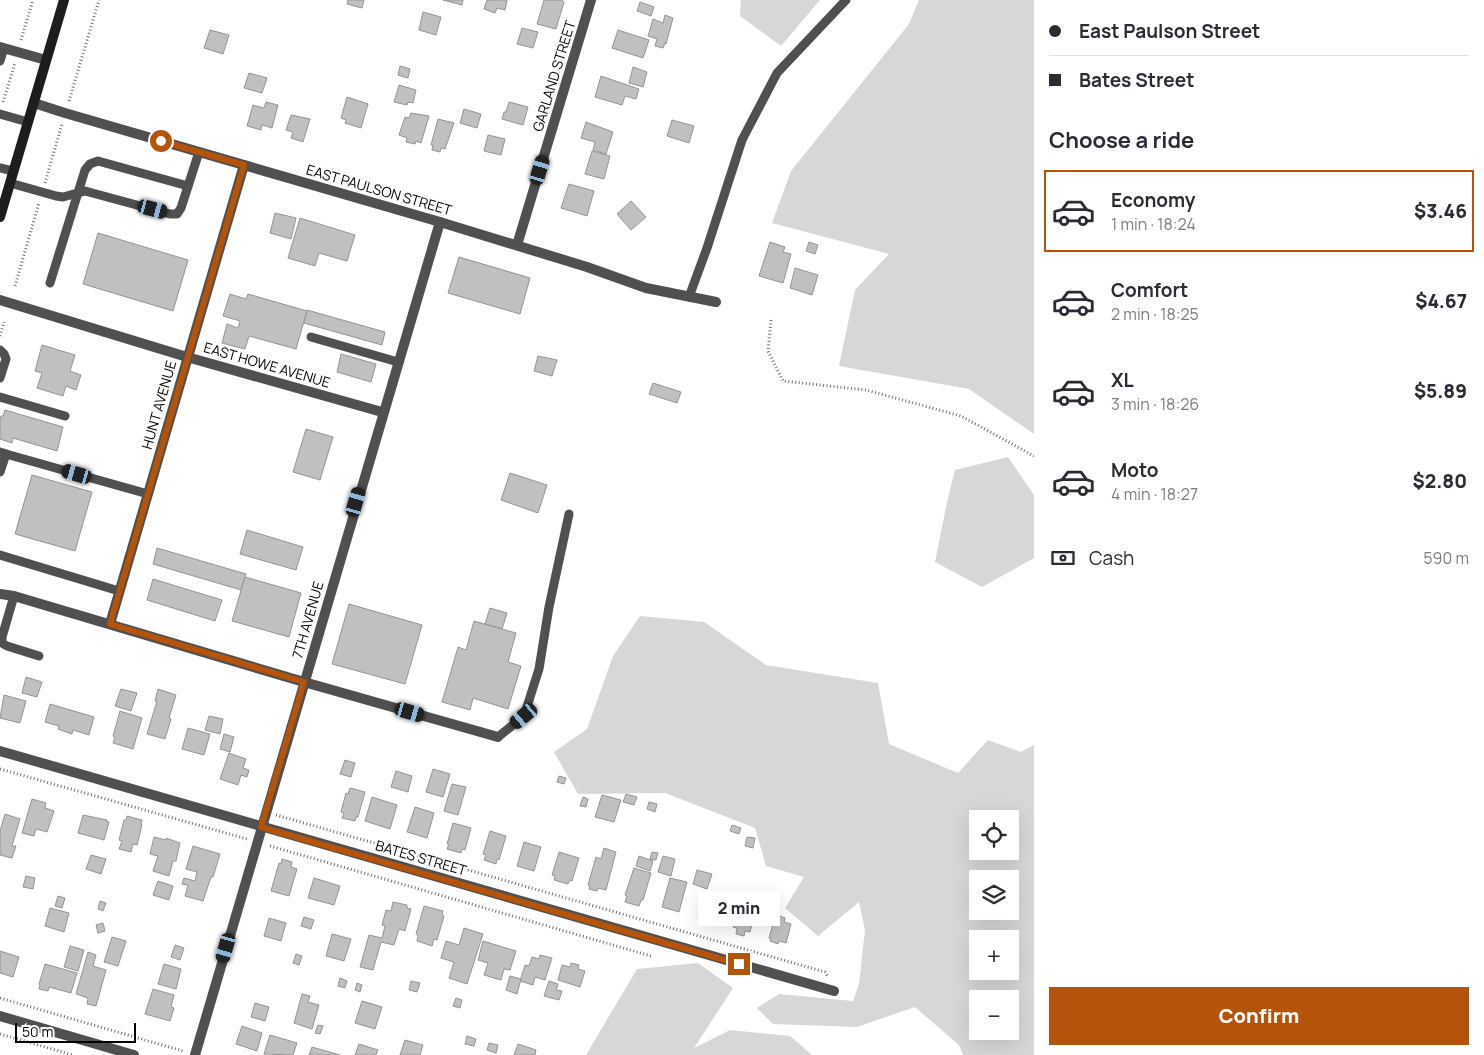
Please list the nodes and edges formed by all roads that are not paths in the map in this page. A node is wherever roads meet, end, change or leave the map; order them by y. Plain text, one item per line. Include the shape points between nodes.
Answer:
1 (64, 0) edge
2 (591, 0) edge
3 (846, 0) edge
4 (2, 47) edge
5 (46, 60) junction
6 (0, 61) edge
7 (34, 102) junction
8 (0, 114) edge
9 (28, 122) junction
10 (199, 152) junction
11 (244, 165) junction
12 (0, 168) edge
13 (13, 171) junction
14 (10, 183) junction
15 (188, 186) junction
16 (78, 192) junction
17 (0, 217) edge
18 (440, 222) junction
19 (517, 245) junction
20 (50, 283) dead end
21 (689, 297) junction
22 (0, 300) edge
23 (716, 302) dead end
24 (311, 336) dead end
25 (0, 350) edge
26 (187, 357) junction
27 (398, 362) junction
28 (0, 378) edge
29 (0, 397) edge
30 (382, 412) junction
31 (65, 416) dead end
32 (3, 453) edge
33 (0, 472) edge
34 (148, 494) junction
35 (569, 514) dead end
36 (0, 555) edge
37 (119, 591) junction
38 (0, 594) edge
39 (14, 596) junction
40 (110, 624) junction
41 (39, 656) dead end
42 (304, 682) junction
43 (498, 737) joint
44 (0, 752) edge
45 (261, 827) junction
46 (834, 991) road end
47 (0, 1016) edge
48 (134, 1055) edge
49 (195, 1055) edge

1 - 5 main road
2 - 19 street, GARLAND STREET
3 - 21 lane via 777,73 742,140
4 - 5 street
4 - 6 lane
5 - 7 main road
7 - 9 main road
7 - 10 street, EAST PAULSON STREET
8 - 9 lane
9 - 13 main road
10 - 11 street, EAST PAULSON STREET
10 - 15 lane
11 - 18 street, EAST PAULSON STREET
11 - 26 street, HUNT AVENUE
12 - 13 lane
13 - 14 main road
14 - 16 lane via 63,197
14 - 17 main road
15 - 16 lane via 98,161 85,170
15 - 16 lane via 178,214
16 - 20 lane
18 - 19 street, EAST PAULSON STREET
18 - 27 street, 7TH AVENUE
19 - 21 street, EAST PAULSON STREET via 646,288
21 - 23 street, EAST PAULSON STREET
22 - 26 street, EAST HOWE AVENUE
24 - 27 lane
25 - 28 lane via 6,360
26 - 30 street, EAST HOWE AVENUE
26 - 34 street, HUNT AVENUE
27 - 30 street, 7TH AVENUE
29 - 31 lane
30 - 42 street, 7TH AVENUE
32 - 33 lane
32 - 34 lane
34 - 37 street, HUNT AVENUE
35 - 43 lane via 539,669 524,716
36 - 37 lane
37 - 40 street, HUNT AVENUE
38 - 39 street
39 - 40 street
39 - 41 lane via 2,643
40 - 42 street
42 - 43 street
42 - 45 street, 7TH AVENUE
44 - 45 street, BATES STREET
45 - 46 street, BATES STREET
45 - 49 street, 7TH AVENUE
47 - 48 street

